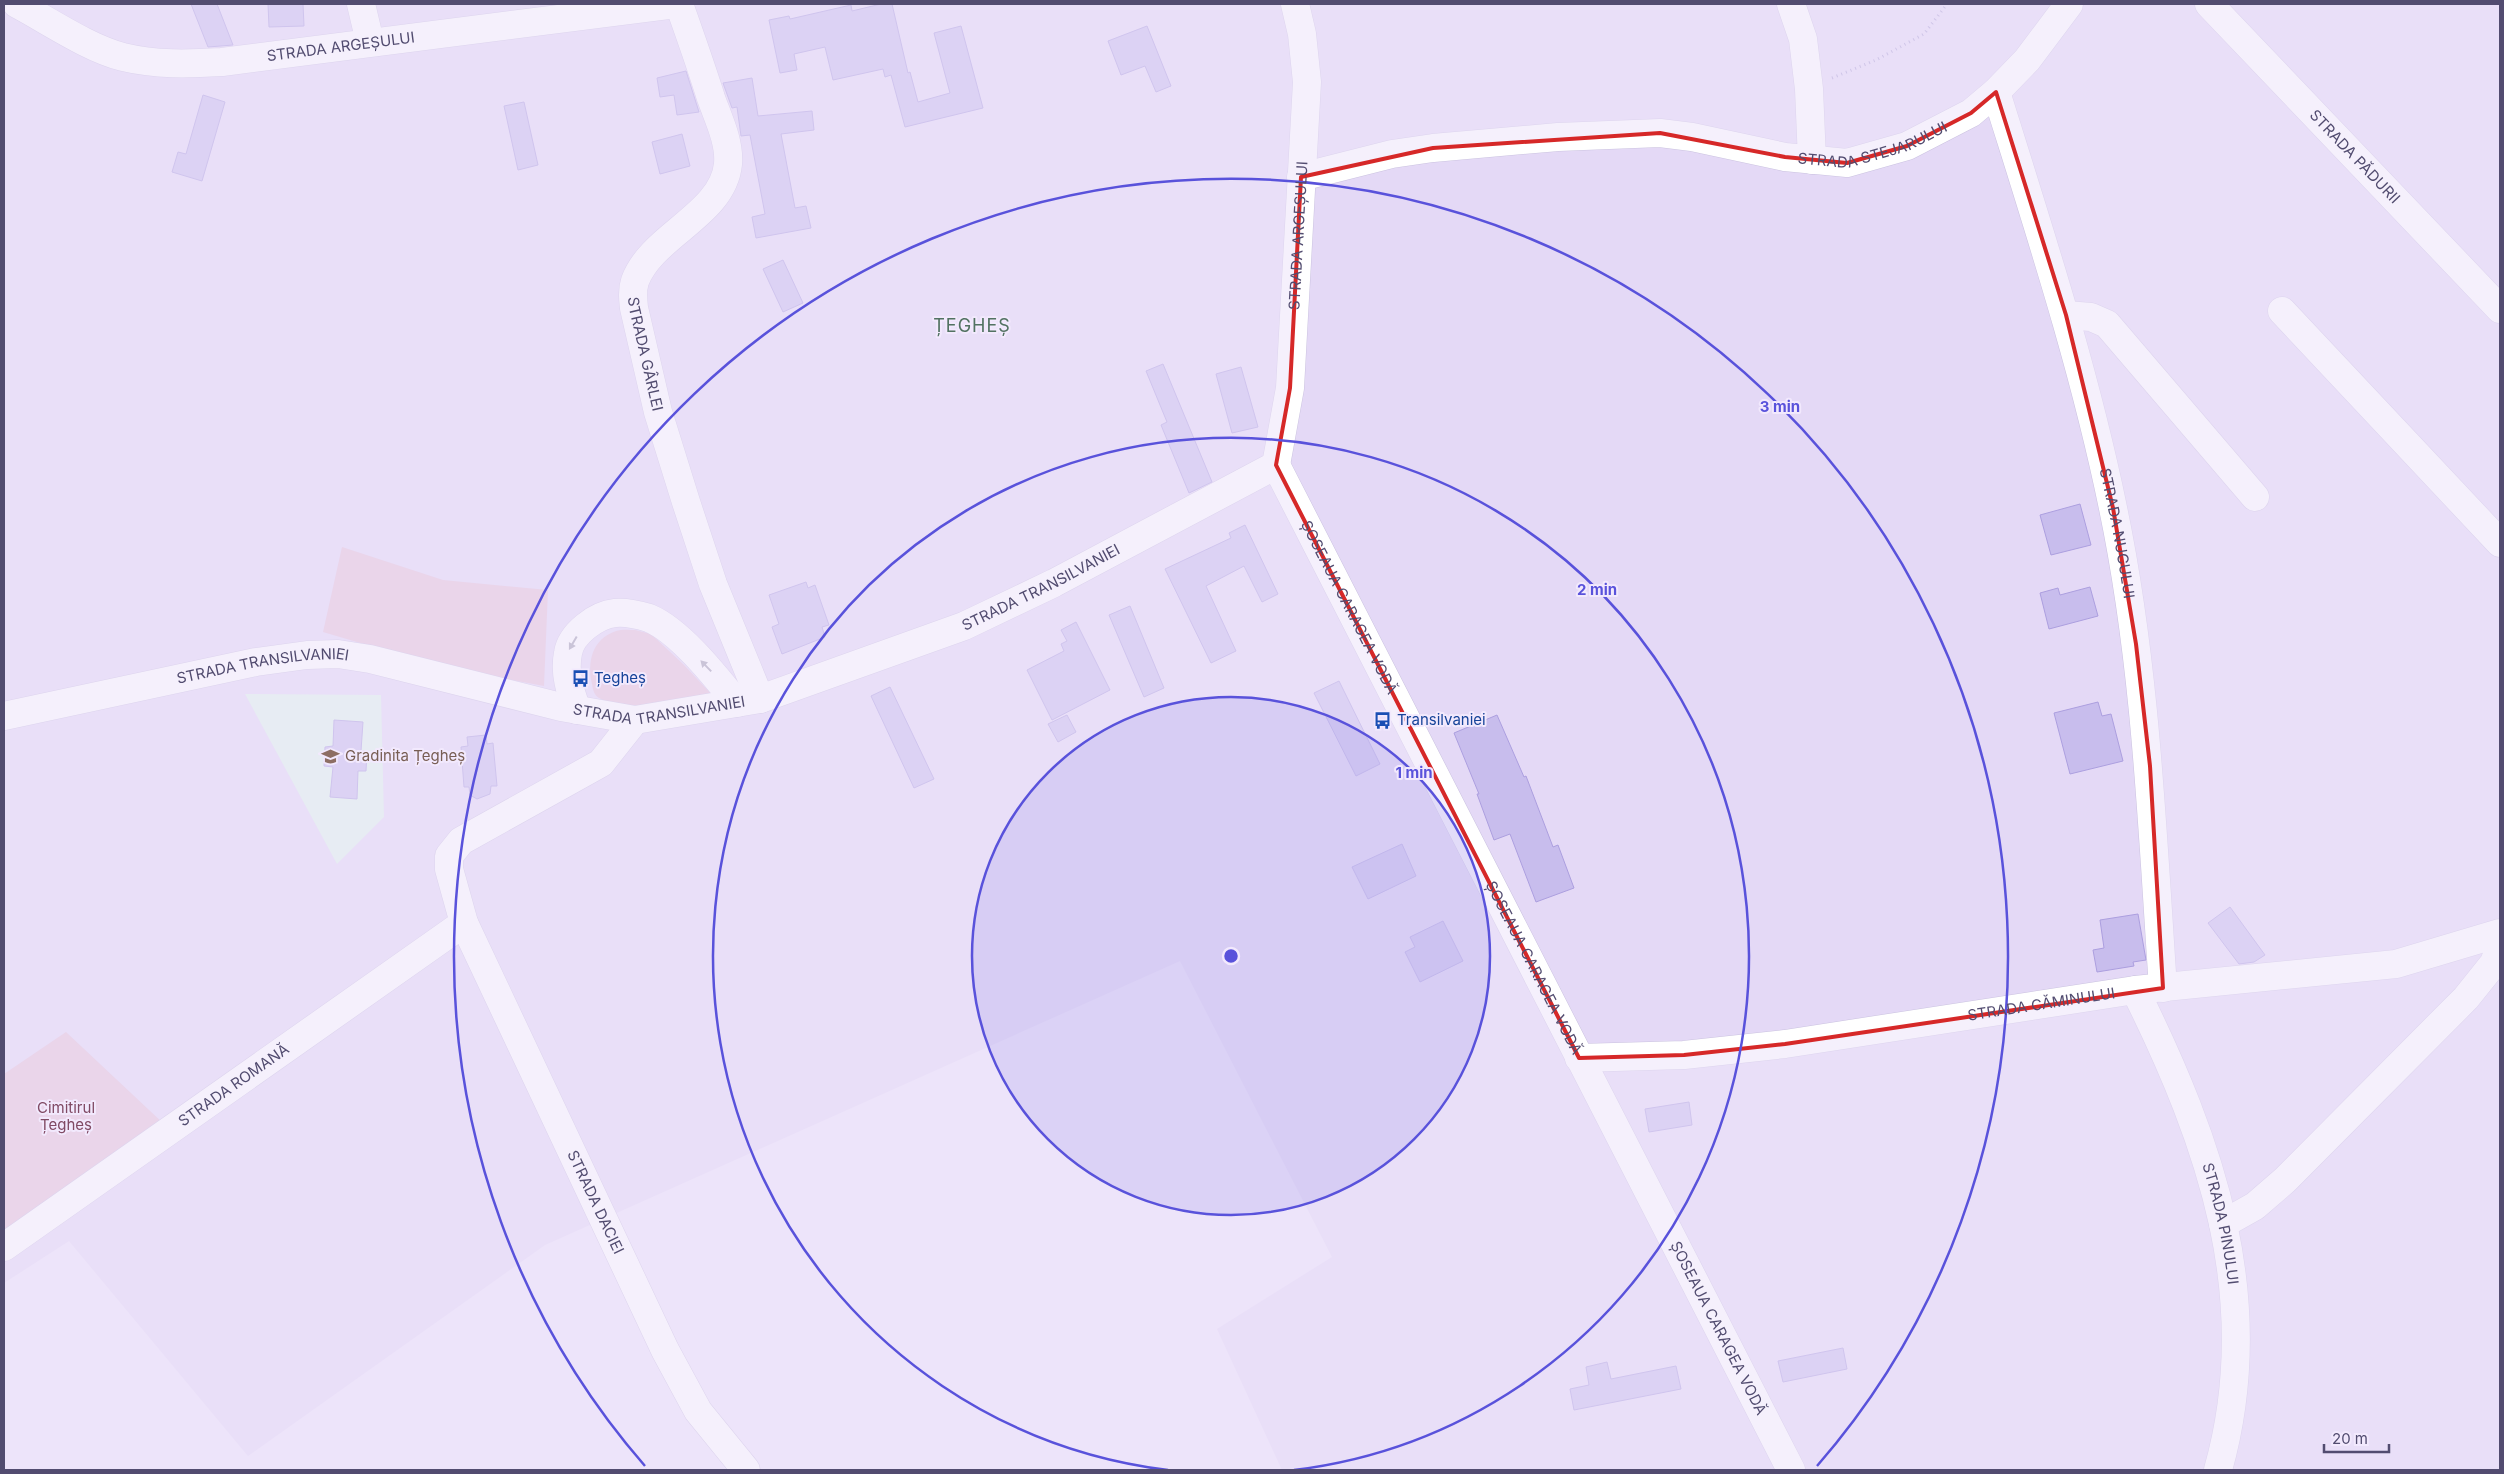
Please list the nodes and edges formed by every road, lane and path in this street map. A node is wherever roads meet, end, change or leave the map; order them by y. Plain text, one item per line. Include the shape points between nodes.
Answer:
1 (17, 4) edge
2 (361, 4) edge
3 (678, 4) edge
4 (1295, 4) edge
5 (1791, 4) edge
6 (1947, 4) edge
7 (2070, 4) edge
8 (2209, 4) edge
9 (370, 42) junction
10 (1809, 89) junction
11 (1996, 92) junction
12 (1812, 160) junction
13 (1301, 177) junction
14 (2500, 309) edge
15 (2282, 311) dead end
16 (2066, 315) junction
17 (1276, 465) junction
18 (2255, 497) dead end
19 (2500, 543) edge
20 (749, 701) junction
21 (577, 710) junction
22 (4, 716) edge
23 (635, 720) junction
24 (464, 923) junction
25 (2500, 933) edge
26 (2500, 947) edge
27 (2163, 988) junction
28 (2135, 990) junction
29 (1579, 1058) junction
30 (2223, 1224) junction
31 (4, 1247) edge
32 (746, 1470) edge
33 (1791, 1470) edge
34 (2218, 1470) edge

1 - 9 street, STRADA ARGEȘULUI via 106,51 122,57 179,65
2 - 9 street
3 - 9 street, STRADA ARGEȘULUI
3 - 20 street, STRADA GÂRLEI via 723,131 728,163 724,182 714,197 642,268 635,281 634,308 658,412
4 - 13 street, STRADA ARGEȘULUI via 1302,34 1306,82
5 - 10 street via 1803,39
6 - 10 path via 1924,34 1876,60
7 - 11 street, STRADA STEJARULUI via 2027,60
8 - 14 street, STRADA PĂDURII
10 - 12 street
11 - 12 street, STRADA STEJARULUI via 1971,113 1907,146 1847,163
11 - 16 street, STRADA NUCULUI
12 - 13 street, STRADA STEJARULUI via 1785,158 1692,137 1660,133 1626,134 1433,148 1392,154
13 - 17 street, STRADA ARGEȘULUI via 1290,388
15 - 19 street
16 - 18 street via 2091,317 2107,324
16 - 27 street, STRADA NUCULUI via 2113,508 2136,644 2150,766
17 - 20 street, STRADA TRANSILVANIEI via 1054,583 964,626
17 - 29 street, ȘOSEAUA CARAGEA VODĂ
20 -> 21 street via 668,630 650,619 615,613 595,620 578,634 568,652 568,683
20 - 23 street, STRADA TRANSILVANIEI
21 - 22 street, STRADA TRANSILVANIEI via 370,658 338,654 256,662
21 - 23 street, STRADA TRANSILVANIEI
23 - 24 street, STRADA DACIEI via 601,763 460,841 449,856 449,869
24 - 31 street, STRADA ROMANĂ
24 - 32 street, STRADA DACIEI via 665,1350 698,1411
25 - 27 street, STRADA CĂMINULUI via 2396,964
26 - 30 street via 2494,963 2466,998 2285,1180 2254,1206
27 - 28 street, STRADA CĂMINULUI
28 - 29 street, STRADA CĂMINULUI via 1785,1044 1684,1055
28 - 30 street, STRADA PINULUI via 2182,1090 2200,1140
29 - 33 street, ȘOSEAUA CARAGEA VODĂ
30 - 34 street, STRADA PINULUI via 2236,1306 2236,1360 2228,1435

